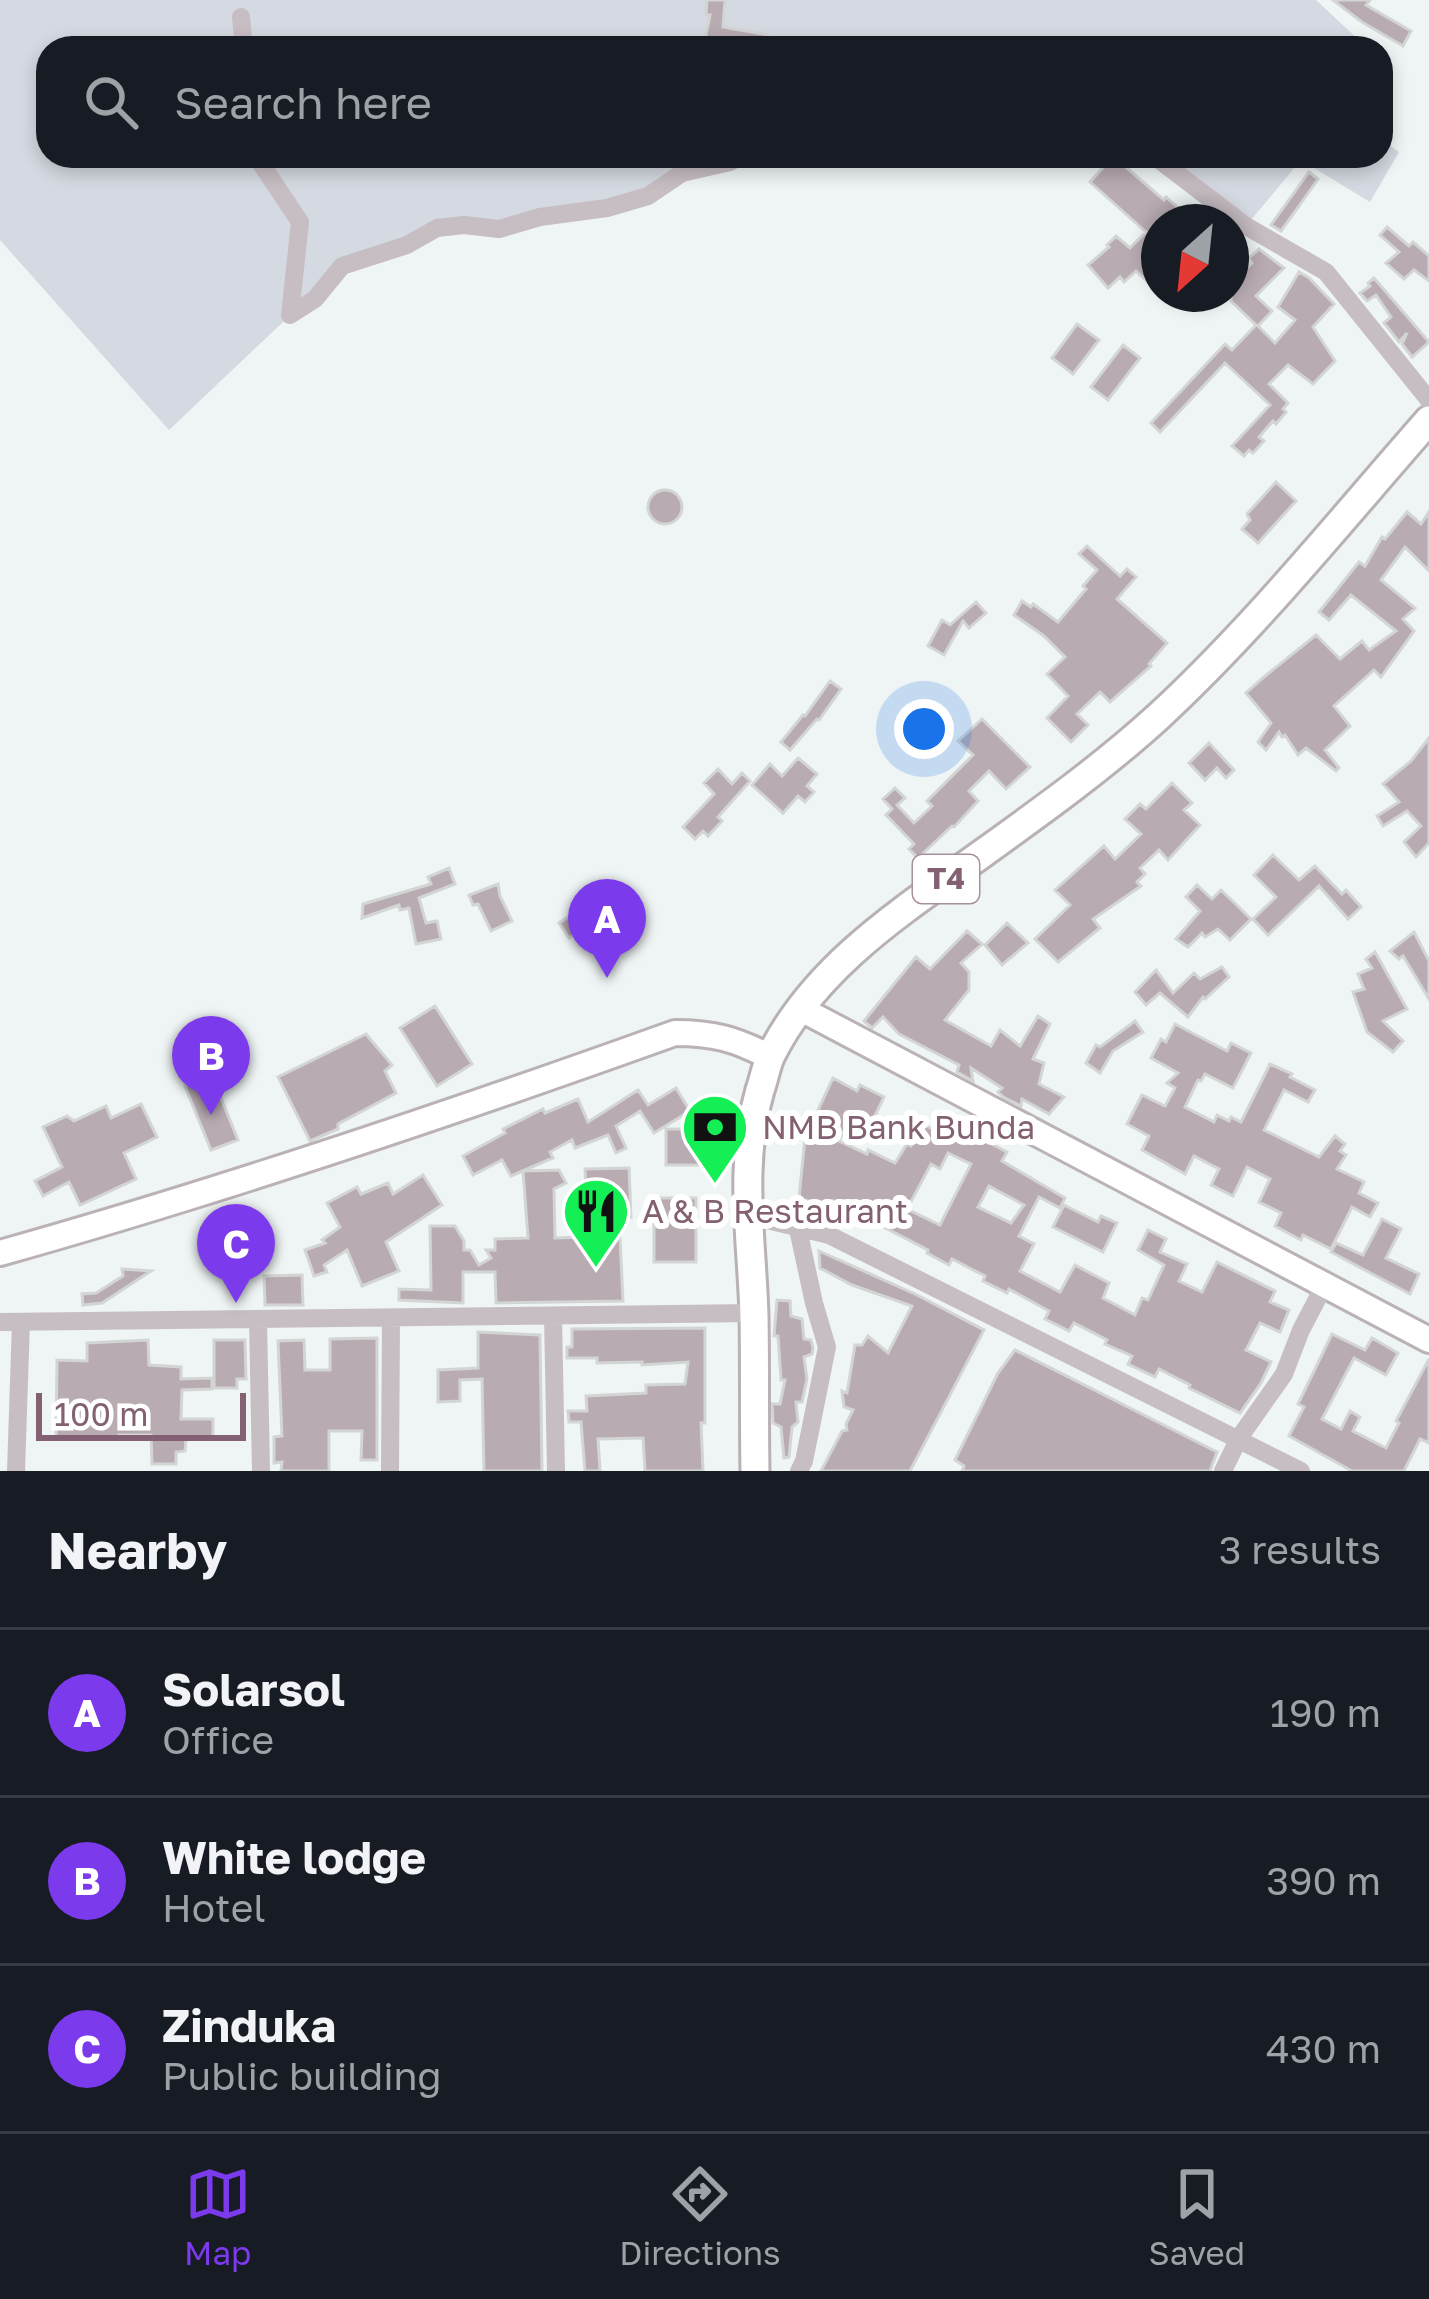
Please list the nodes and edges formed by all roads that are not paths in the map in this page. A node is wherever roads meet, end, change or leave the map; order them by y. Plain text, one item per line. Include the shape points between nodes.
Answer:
1 (241, 17) dead end
2 (243, 36) edge
3 (264, 168) edge
4 (701, 168) edge
5 (1170, 168) edge
6 (1429, 400) edge
7 (1429, 420) edge
8 (801, 1009) junction
9 (770, 1057) junction
10 (746, 1215) junction
11 (798, 1229) junction
12 (0, 1252) edge
13 (1324, 1286) junction
14 (754, 1313) junction
15 (554, 1316) junction
16 (391, 1319) junction
17 (258, 1320) junction
18 (0, 1322) edge
19 (21, 1322) junction
20 (1429, 1340) edge
21 (1239, 1438) junction
22 (16, 1471) edge
23 (260, 1471) edge
24 (390, 1471) edge
25 (556, 1471) edge
26 (755, 1471) edge
27 (799, 1471) edge
28 (1222, 1471) edge
29 (1301, 1471) edge

1 - 2 street
3 - 4 street via 300,222 290,315 342,266 437,228 499,229 608,208
5 - 6 street via 1246,226 1326,272
7 - 8 highway, T4 via 1241,635 1158,717 889,920
8 - 9 highway, T4
8 - 13 main road
9 - 10 highway, T4 via 754,1113
9 - 12 main road via 711,1033 675,1034 452,1114
10 - 11 street
10 - 14 highway, T4
11 - 21 street via 829,1235
11 - 27 street via 827,1347
13 - 20 main road
13 - 21 street via 1284,1374
14 - 15 street
14 - 26 highway, T4
15 - 16 street
15 - 25 street
16 - 17 street
16 - 24 street
17 - 19 street
17 - 23 street
18 - 19 street
19 - 22 street
21 - 28 street
21 - 29 street

